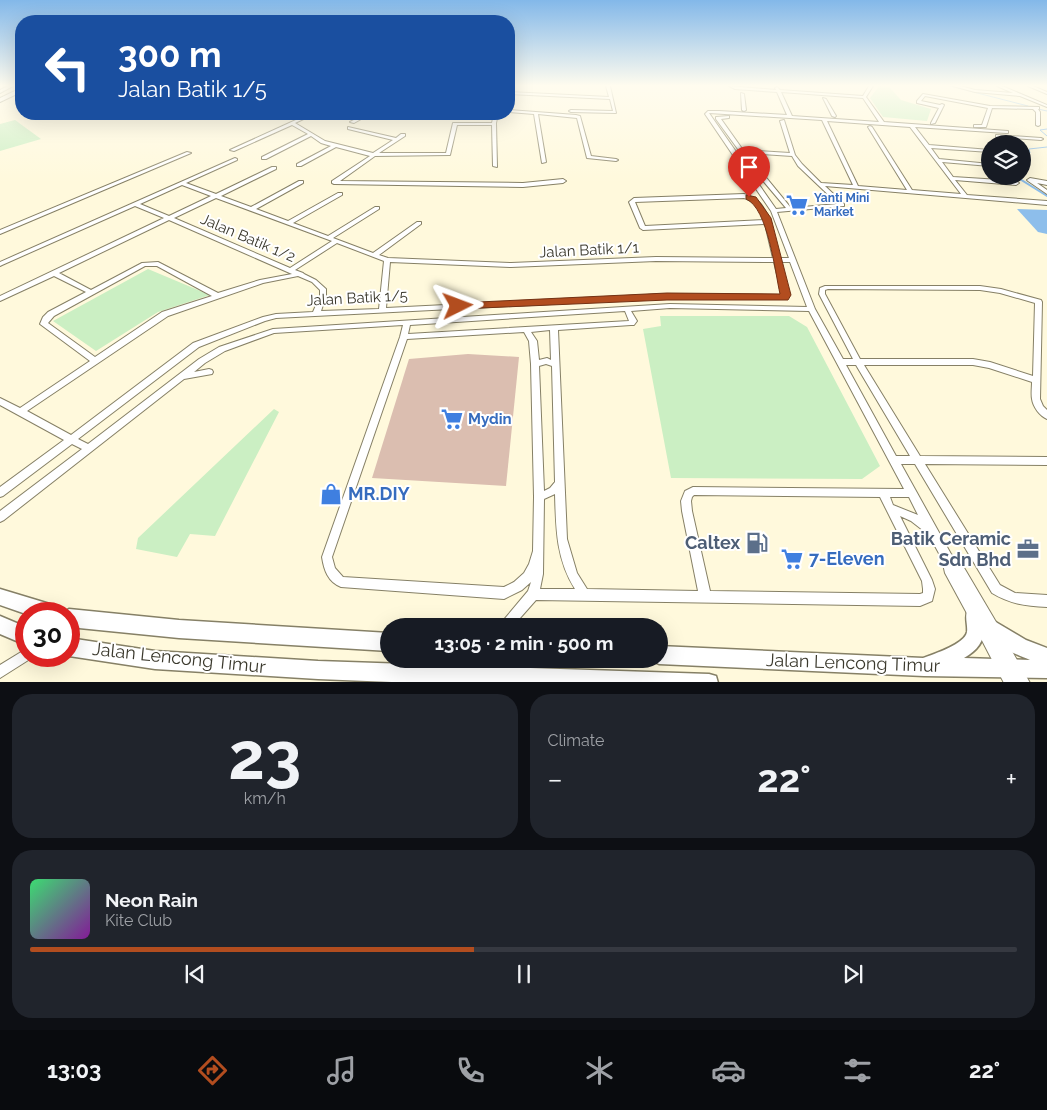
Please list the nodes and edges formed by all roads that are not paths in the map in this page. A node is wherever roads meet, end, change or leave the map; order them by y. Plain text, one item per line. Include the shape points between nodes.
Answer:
1 (537, 118) edge
2 (579, 118) edge
3 (710, 118) edge
4 (718, 118) edge
5 (744, 118) edge
6 (804, 118) edge
7 (849, 118) edge
8 (879, 118) edge
9 (936, 118) edge
10 (985, 118) edge
11 (1038, 118) edge
12 (299, 120) edge
13 (356, 120) edge
14 (495, 120) edge
15 (782, 121) junction
16 (352, 122) dead end
17 (825, 122) junction
18 (882, 122) junction
19 (292, 123) junction
20 (934, 123) junction
21 (494, 124) junction
22 (1038, 125) dead end
23 (870, 127) junction
24 (350, 128) dead end
25 (914, 128) junction
26 (1006, 132) dead end
27 (310, 135) junction
28 (403, 135) dead end
29 (396, 139) junction
30 (1041, 139) dead end
31 (336, 145) junction
32 (928, 146) junction
33 (232, 150) dead end
34 (743, 150) junction
35 (981, 150) edge
36 (189, 153) dead end
37 (448, 154) junction
38 (793, 155) junction
39 (373, 156) junction
40 (264, 158) dead end
41 (235, 159) dead end
42 (616, 160) dead end
43 (938, 160) junction
44 (544, 162) dead end
45 (447, 164) dead end
46 (981, 164) edge
47 (299, 165) dead end
48 (496, 166) dead end
49 (274, 168) dead end
50 (951, 178) junction
51 (981, 180) edge
52 (562, 181) dead end
53 (301, 182) dead end
54 (182, 183) junction
55 (1047, 183) edge
56 (820, 184) junction
57 (856, 187) junction
58 (910, 191) junction
59 (1047, 192) edge
60 (340, 194) dead end
61 (216, 196) junction
62 (965, 196) junction
63 (1047, 203) edge
64 (136, 204) junction
65 (377, 208) dead end
66 (251, 209) junction
67 (774, 210) junction
68 (790, 210) junction
69 (168, 218) junction
70 (768, 222) junction
71 (289, 223) junction
72 (419, 223) dead end
73 (0, 232) edge
74 (329, 238) junction
75 (337, 241) junction
76 (374, 255) junction
77 (387, 260) junction
78 (776, 260) junction
79 (793, 260) junction
80 (0, 264) edge
81 (291, 270) junction
82 (53, 274) junction
83 (301, 274) junction
84 (91, 292) junction
85 (218, 296) junction
86 (0, 299) edge
87 (627, 309) junction
88 (811, 309) junction
89 (382, 310) junction
90 (316, 314) junction
91 (407, 322) junction
92 (554, 328) junction
93 (526, 329) junction
94 (404, 337) junction
95 (94, 360) junction
96 (839, 362) junction
97 (858, 362) junction
98 (535, 364) junction
99 (556, 365) junction
100 (209, 372) dead end
101 (182, 377) junction
102 (1037, 380) junction
103 (0, 400) edge
104 (21, 411) junction
105 (1047, 416) edge
106 (73, 440) junction
107 (88, 448) junction
108 (894, 460) junction
109 (916, 460) junction
110 (1047, 461) edge
111 (560, 483) junction
112 (0, 493) edge
113 (912, 493) junction
114 (883, 494) junction
115 (539, 497) junction
116 (891, 508) junction
117 (0, 517) edge
118 (937, 539) junction
119 (539, 549) junction
120 (947, 558) junction
121 (533, 594) junction
122 (584, 594) junction
123 (705, 596) junction
124 (0, 597) edge
125 (1047, 601) edge
126 (16, 602) edge
127 (974, 615) junction
128 (513, 618) edge
129 (80, 619) edge
130 (0, 625) edge
131 (994, 630) junction
132 (15, 631) edge
133 (380, 641) edge
134 (80, 649) edge
135 (668, 655) edge
136 (1047, 657) edge
137 (15, 662) edge
138 (924, 667) junction
139 (1047, 669) edge
140 (0, 672) edge
141 (1013, 675) edge
142 (709, 682) edge

1 - 44 street
2 - 42 street via 589,158
3 - 67 street
4 - 34 street
5 - 15 street
6 - 17 street
7 - 18 street
8 - 18 street
9 - 20 street
10 - 20 street via 982,126
11 - 22 street
12 - 19 street
13 - 16 street
14 - 21 street
15 - 17 street
15 - 38 street
17 - 18 street
17 - 23 street
17 - 57 street
18 - 20 street
18 - 25 street
19 - 27 street
19 - 33 street
21 - 37 street via 455,124
21 - 48 street
23 - 25 street
23 - 58 street
24 - 29 street
25 - 26 street
25 - 30 street
25 - 32 street
27 - 31 street
27 - 40 street
28 - 29 street
29 - 39 street
31 - 39 street
31 - 47 street
32 - 35 street
32 - 43 street
34 - 38 street
34 - 68 street
36 - 73 street
37 - 39 street
37 - 45 street
38 - 56 street
39 - 52 street via 334,182 523,184
41 - 54 street
43 - 46 street
43 - 50 street
49 - 61 street
50 - 51 street
50 - 62 street
53 - 66 street
54 - 61 street, Jalan Batik 1/1
54 - 64 street
55 - 59 street via 1030,180
56 - 57 street
56 - 68 street via 842,205
57 - 58 street
58 - 62 street
60 - 71 street
61 - 66 street, Jalan Batik 1/1
61 - 69 street
62 - 63 street
64 - 69 street, Jalan Batik 1/2
64 - 80 street
65 - 74 street
66 - 71 street, Jalan Batik 1/1
67 - 68 street
67 - 79 street
69 - 81 street, Jalan Batik 1/2
69 - 82 street
70 - 70 street, Jalan Batik 1/5 via 643,228 632,204 634,200 749,197 766,214
70 - 78 street, Jalan Batik 1/5
71 - 74 street, Jalan Batik 1/1
72 - 76 street
74 - 75 street, Jalan Batik 1/1
75 - 76 street, Jalan Batik 1/1
75 - 81 street
76 - 77 street, Jalan Batik 1/1
77 - 78 street, Jalan Batik 1/1 via 510,265 656,259
77 - 89 street
78 - 79 street, Jalan Batik 1/1
78 - 89 street, Jalan Batik 1/5 via 786,295 781,298 667,296
79 - 88 street
81 - 83 street, Jalan Batik 1/2
82 - 84 street
82 - 86 street
83 - 85 street via 275,277
83 - 90 street, Jalan Batik 1/2 via 323,289
84 - 85 street via 144,264 152,263
84 - 95 street via 51,314 44,324
85 - 95 street via 165,314
87 - 88 street via 670,306
87 - 91 street
87 - 92 street via 631,323
88 - 96 street
89 - 90 street, Jalan Batik 1/5
90 - 106 street, Jalan Batik 1/5 via 263,319 196,345
91 - 94 street
91 - 101 street via 273,331 222,349
92 - 93 street
92 - 99 street
93 - 94 street
93 - 98 street via 533,340
94 - 119 street via 327,557 330,572 341,582 504,593 524,583 533,571
95 - 104 street
96 - 97 street
96 - 108 street
97 - 102 street via 973,362
97 - 102 street via 822,289 991,289 1039,302
97 - 109 street
98 - 99 street via 547,361
98 - 115 street
99 - 111 street
100 - 101 street
101 - 107 street
102 - 105 street via 1036,398
103 - 104 street
104 - 106 street
106 - 107 street
106 - 112 street, Jalan Batik 1/5
107 - 117 street
108 - 109 street
108 - 113 street
109 - 110 street
109 - 125 street via 996,589 1017,600
111 - 115 street via 557,489
111 - 122 street via 562,539 572,575
113 - 114 street
113 - 118 street
114 - 116 street
114 - 123 street via 694,491 688,494 687,511
115 - 119 street
116 - 118 street via 914,518
116 - 123 street via 927,580 928,597 920,600
118 - 120 street
119 - 121 street
120 - 127 street via 949,569
120 - 131 street via 959,570
121 - 122 street
121 - 128 street
122 - 123 street
124 - 126 highway
127 - 138 highway via 973,640 957,652
127 - 141 street
129 - 133 highway, Jalan Lencong Timur via 179,629
130 - 132 highway
131 - 136 highway via 1021,647
131 - 141 street
134 - 142 highway, Jalan Lencong Timur via 155,660 318,670
135 - 138 highway, Jalan Lencong Timur
137 - 140 street
138 - 141 highway, Jalan Lencong Timur
139 - 141 highway, Jalan Lencong Timur

